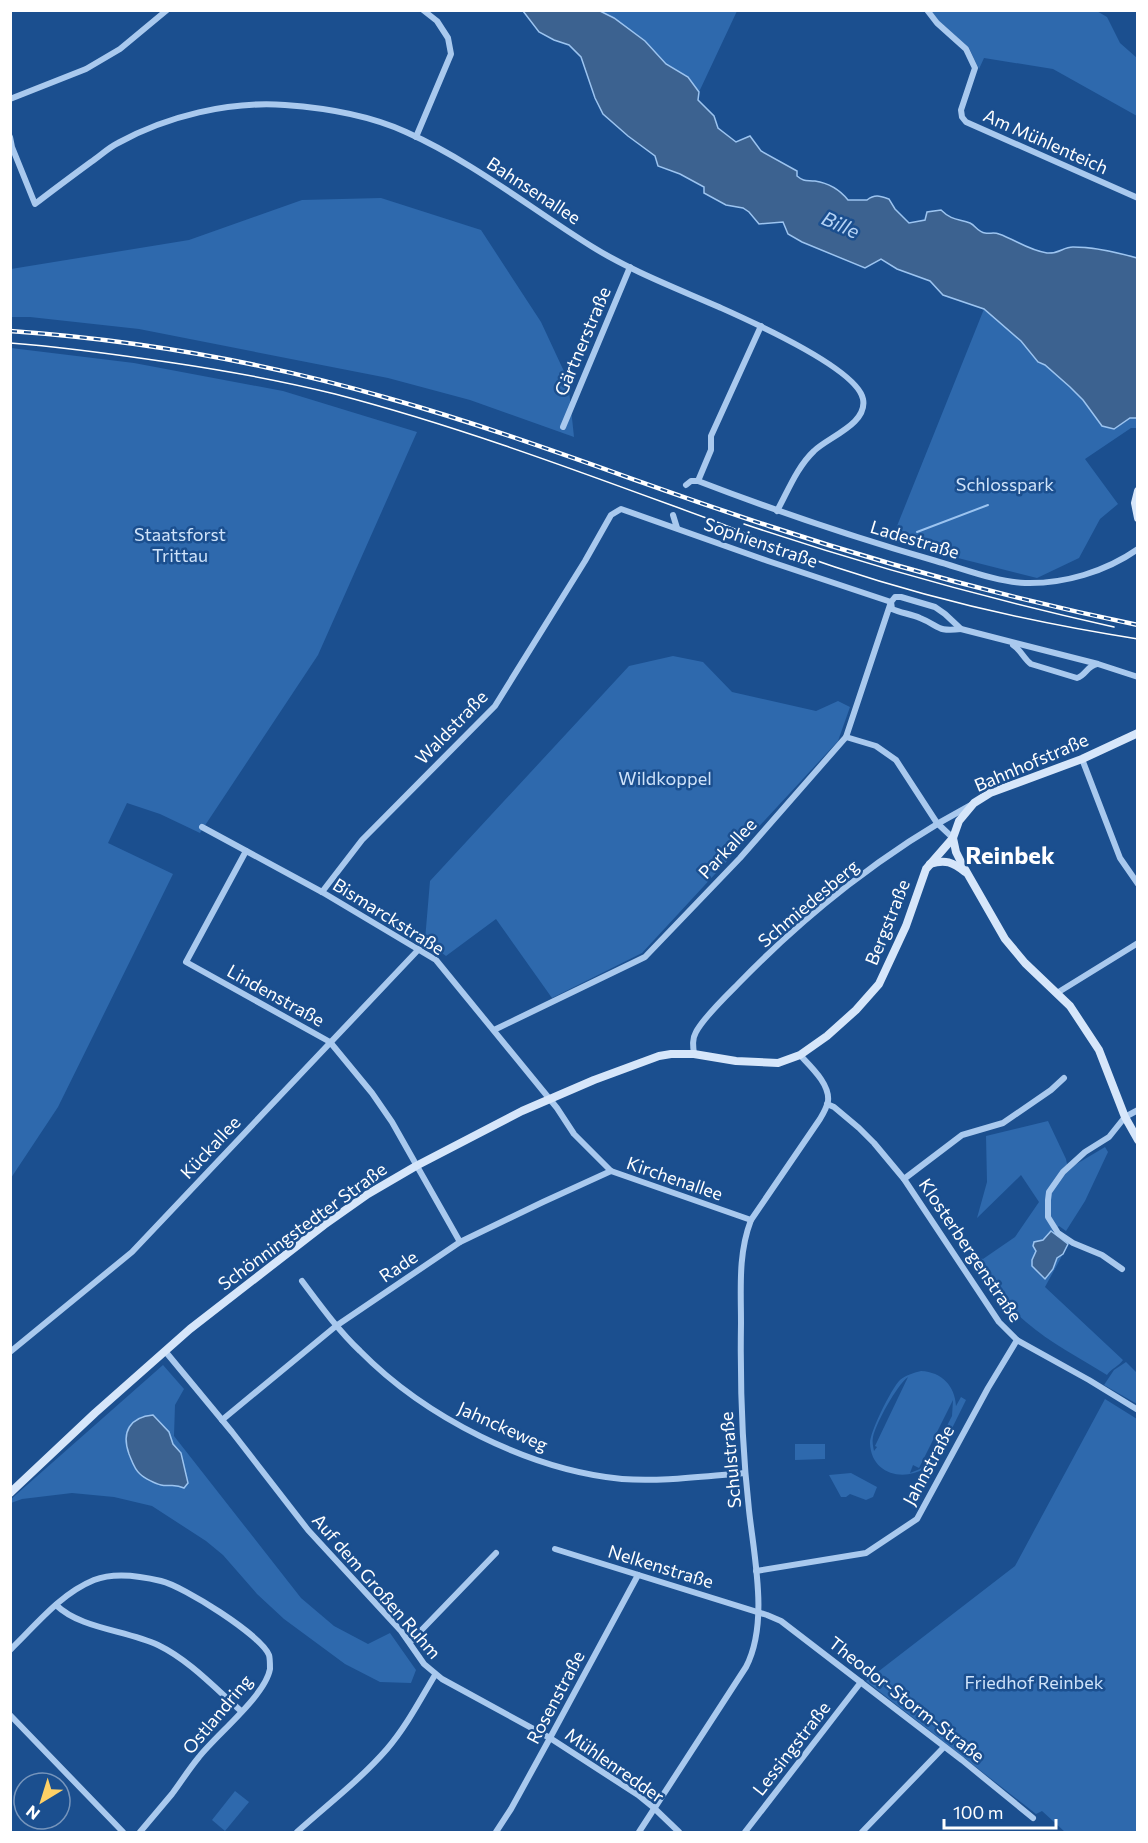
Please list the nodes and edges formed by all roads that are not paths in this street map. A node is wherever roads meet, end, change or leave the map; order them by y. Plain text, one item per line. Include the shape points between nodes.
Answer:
1 (167, 10) edge
2 (423, 10) edge
3 (927, 10) edge
4 (10, 99) edge
5 (10, 137) edge
6 (416, 137) junction
7 (1137, 198) edge
8 (630, 267) junction
9 (761, 326) junction
10 (563, 427) dead end
11 (698, 481) junction
12 (686, 485) dead end
13 (1137, 491) edge
14 (621, 509) joint
15 (777, 511) junction
16 (673, 515) dead end
17 (1137, 518) edge
18 (677, 528) junction
19 (1137, 549) edge
20 (891, 602) junction
21 (961, 629) junction
22 (1008, 642) junction
23 (1098, 664) junction
24 (1137, 677) edge
25 (1137, 733) edge
26 (846, 737) junction
27 (1082, 759) junction
28 (974, 803) junction
29 (937, 823) junction
30 (202, 827) dead end
31 (952, 838) junction
32 (246, 851) junction
33 (942, 851) junction
34 (930, 864) junction
35 (962, 864) junction
36 (967, 874) junction
37 (1137, 884) edge
38 (322, 892) junction
39 (1137, 943) edge
40 (419, 949) junction
41 (1057, 993) junction
42 (494, 1030) junction
43 (330, 1042) junction
44 (694, 1054) junction
45 (800, 1055) junction
46 (1064, 1078) dead end
47 (549, 1099) junction
48 (827, 1104) junction
49 (1137, 1110) edge
50 (1125, 1117) junction
51 (1137, 1140) edge
52 (416, 1166) junction
53 (611, 1171) junction
54 (904, 1179) junction
55 (751, 1220) junction
56 (460, 1242) junction
57 (1122, 1269) dead end
58 (302, 1281) dead end
59 (336, 1326) junction
60 (1017, 1340) junction
61 (165, 1351) junction
62 (10, 1352) edge
63 (1137, 1410) edge
64 (222, 1420) junction
65 (745, 1473) junction
66 (10, 1493) edge
67 (555, 1550) dead end
68 (496, 1553) dead end
69 (756, 1571) junction
70 (638, 1575) junction
71 (56, 1605) junction
72 (758, 1612) junction
73 (410, 1642) junction
74 (10, 1650) edge
75 (435, 1675) junction
76 (861, 1682) junction
77 (241, 1711) junction
78 (10, 1715) edge
79 (550, 1738) junction
80 (944, 1747) junction
81 (654, 1808) junction
82 (1033, 1818) dead end
83 (123, 1833) edge
84 (140, 1833) edge
85 (297, 1833) edge
86 (496, 1833) edge
87 (639, 1833) edge
88 (679, 1833) edge
89 (745, 1833) edge
90 (862, 1833) edge

1 - 4 street via 120,49 86,69
2 - 6 street via 437,21 448,38 451,54
3 - 7 street, Am Mühlenteich via 966,50 975,68 961,110 966,122
5 - 6 street, Bahnsenallee via 35,204 116,144 197,112 282,104 321,108 360,115
6 - 8 street, Bahnsenallee
8 - 9 street, Bahnsenallee
8 - 10 street, Gärtnerstraße
9 - 11 street via 711,436 711,450
9 - 15 street, Bahnsenallee via 847,377 863,397 860,416 814,451 800,467
11 - 12 street
11 - 15 street, Ladestraße
13 - 17 main road
14 - 18 street, Sophienstraße
14 - 38 street, Waldstraße via 611,515 495,706 362,840
15 - 19 street, Ladestraße via 1023,583 1082,576
16 - 18 street
18 - 20 street, Sophienstraße
20 - 21 street, Sophienstraße via 892,609 938,628
20 - 21 street, Sophienstraße via 901,597 935,607
20 - 26 street, Parkallee
21 - 22 street, Sophienstraße
22 - 23 street, Sophienstraße
22 - 23 street, Sophienstraße via 1032,664 1077,678
23 - 24 street, Sophienstraße
25 - 27 main road, Bahnhofstraße
26 - 29 street via 876,746 896,760
26 - 42 street, Parkallee via 740,858 645,957
27 - 28 main road, Bahnhofstraße via 1019,781
27 - 37 street via 1120,858
28 - 29 street, Schmiedesberg
28 - 31 main road, Bahnhofstraße via 959,821
29 - 31 street
29 - 44 street, Schmiedesberg via 820,907 754,967 699,1027 692,1041
30 - 32 street, Bismarckstraße
31 - 33 main road, Bergstraße
31 - 35 main road
32 - 38 street, Bismarckstraße
32 - 43 street, Lindenstraße via 186,962
33 - 34 main road, Bergstraße
33 - 35 main road via 950,851
34 - 36 main road, Bergstraße via 948,861
34 - 45 main road, Bergstraße via 879,984 856,1010
35 - 36 main road
36 - 41 main road via 1005,939
38 - 40 street, Bismarckstraße
39 - 41 street
40 - 42 street, Bismarckstraße via 436,960
40 - 43 street, Kückallee
41 - 50 main road via 1099,1050
42 - 47 street, Bismarckstraße
43 - 52 street, Lindenstraße via 372,1093
43 - 62 street, Kückallee via 132,1252
44 - 45 main road, Schönningstedter Straße via 776,1063
44 - 47 main road, Schönningstedter Straße via 658,1056
45 - 48 street via 825,1086
46 - 54 street via 1003,1124 962,1136
47 - 52 main road, Schönningstedter Straße
47 - 53 street, Kirchenallee via 574,1134
48 - 54 street, Klosterbergenstraße via 866,1135
48 - 55 street, Schulstraße
49 - 50 street
50 - 51 main road
50 - 57 street via 1109,1137 1063,1172 1048,1200 1048,1217 1058,1233
52 - 56 street, Lindenstraße
52 - 61 main road, Schönningstedter Straße via 324,1226
53 - 55 street, Kirchenallee
53 - 56 street, Rade
54 - 60 street, Klosterbergenstraße via 999,1322
55 - 65 street, Schulstraße via 740,1276 740,1403
56 - 59 street, Rade
58 - 59 street, Jahnckeweg
59 - 64 street, Rade
59 - 65 street, Jahnckeweg via 385,1375 437,1412 474,1434 544,1462 623,1479
60 - 63 street, Klosterbergenstraße
60 - 69 street, Jahnstraße via 917,1519 866,1553
61 - 64 street, Auf dem Großen Ruhm
61 - 66 main road, Schönningstedter Straße
64 - 73 street, Auf dem Großen Ruhm via 309,1530
65 - 69 street, Schulstraße
67 - 70 street, Nelkenstraße
68 - 73 street
69 - 72 street, Schulstraße
70 - 72 street, Nelkenstraße
70 - 79 street, Rosenstraße
71 - 74 street, Ostlandring
71 - 77 street via 76,1619 159,1646 178,1657
71 - 77 street, Ostlandring via 95,1579 124,1575 163,1581 195,1596 260,1643 269,1655 266,1679
72 - 76 street, Theodor-Storm-Straße via 786,1623
72 - 81 street, Schulstraße via 753,1654
73 - 75 street, Auf dem Großen Ruhm
75 - 79 street, Mühlenredder
75 - 85 street, Auf dem Großen Ruhm via 388,1748
76 - 80 street, Theodor-Storm-Straße
76 - 89 street, Lessingstraße
77 - 84 street, Ostlandring
78 - 83 street
79 - 81 street, Mühlenredder
79 - 86 street, Rosenstraße
80 - 82 street, Theodor-Storm-Straße
80 - 90 street
81 - 87 street, Schulstraße
81 - 88 street, Mühlenredder

